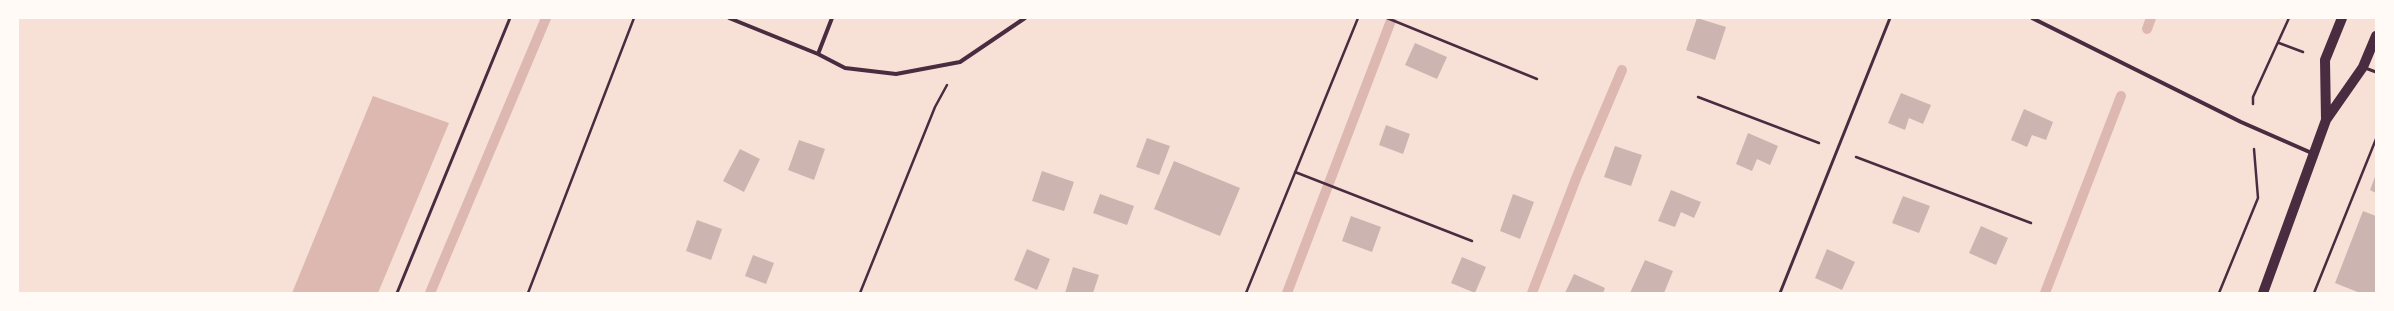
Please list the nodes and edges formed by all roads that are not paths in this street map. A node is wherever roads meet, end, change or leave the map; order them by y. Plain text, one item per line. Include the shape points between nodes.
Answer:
1 (510, 18) edge
2 (729, 18) edge
3 (832, 18) edge
4 (1025, 18) edge
5 (1890, 18) edge
6 (2032, 18) edge
7 (2342, 18) edge
8 (2376, 36) edge
9 (818, 54) junction
10 (2363, 67) junction
11 (2376, 72) edge
12 (2326, 120) junction
13 (2314, 154) junction
14 (397, 293) edge
15 (1780, 293) edge
16 (2263, 293) edge

1 - 14 lane
2 - 9 street
3 - 9 street
4 - 9 street via 960,62 896,74 845,68
5 - 15 lane
6 - 13 street via 2254,128
7 - 12 main road via 2325,60
8 - 10 main road
10 - 11 lane
10 - 12 main road
12 - 13 main road
13 - 16 main road

